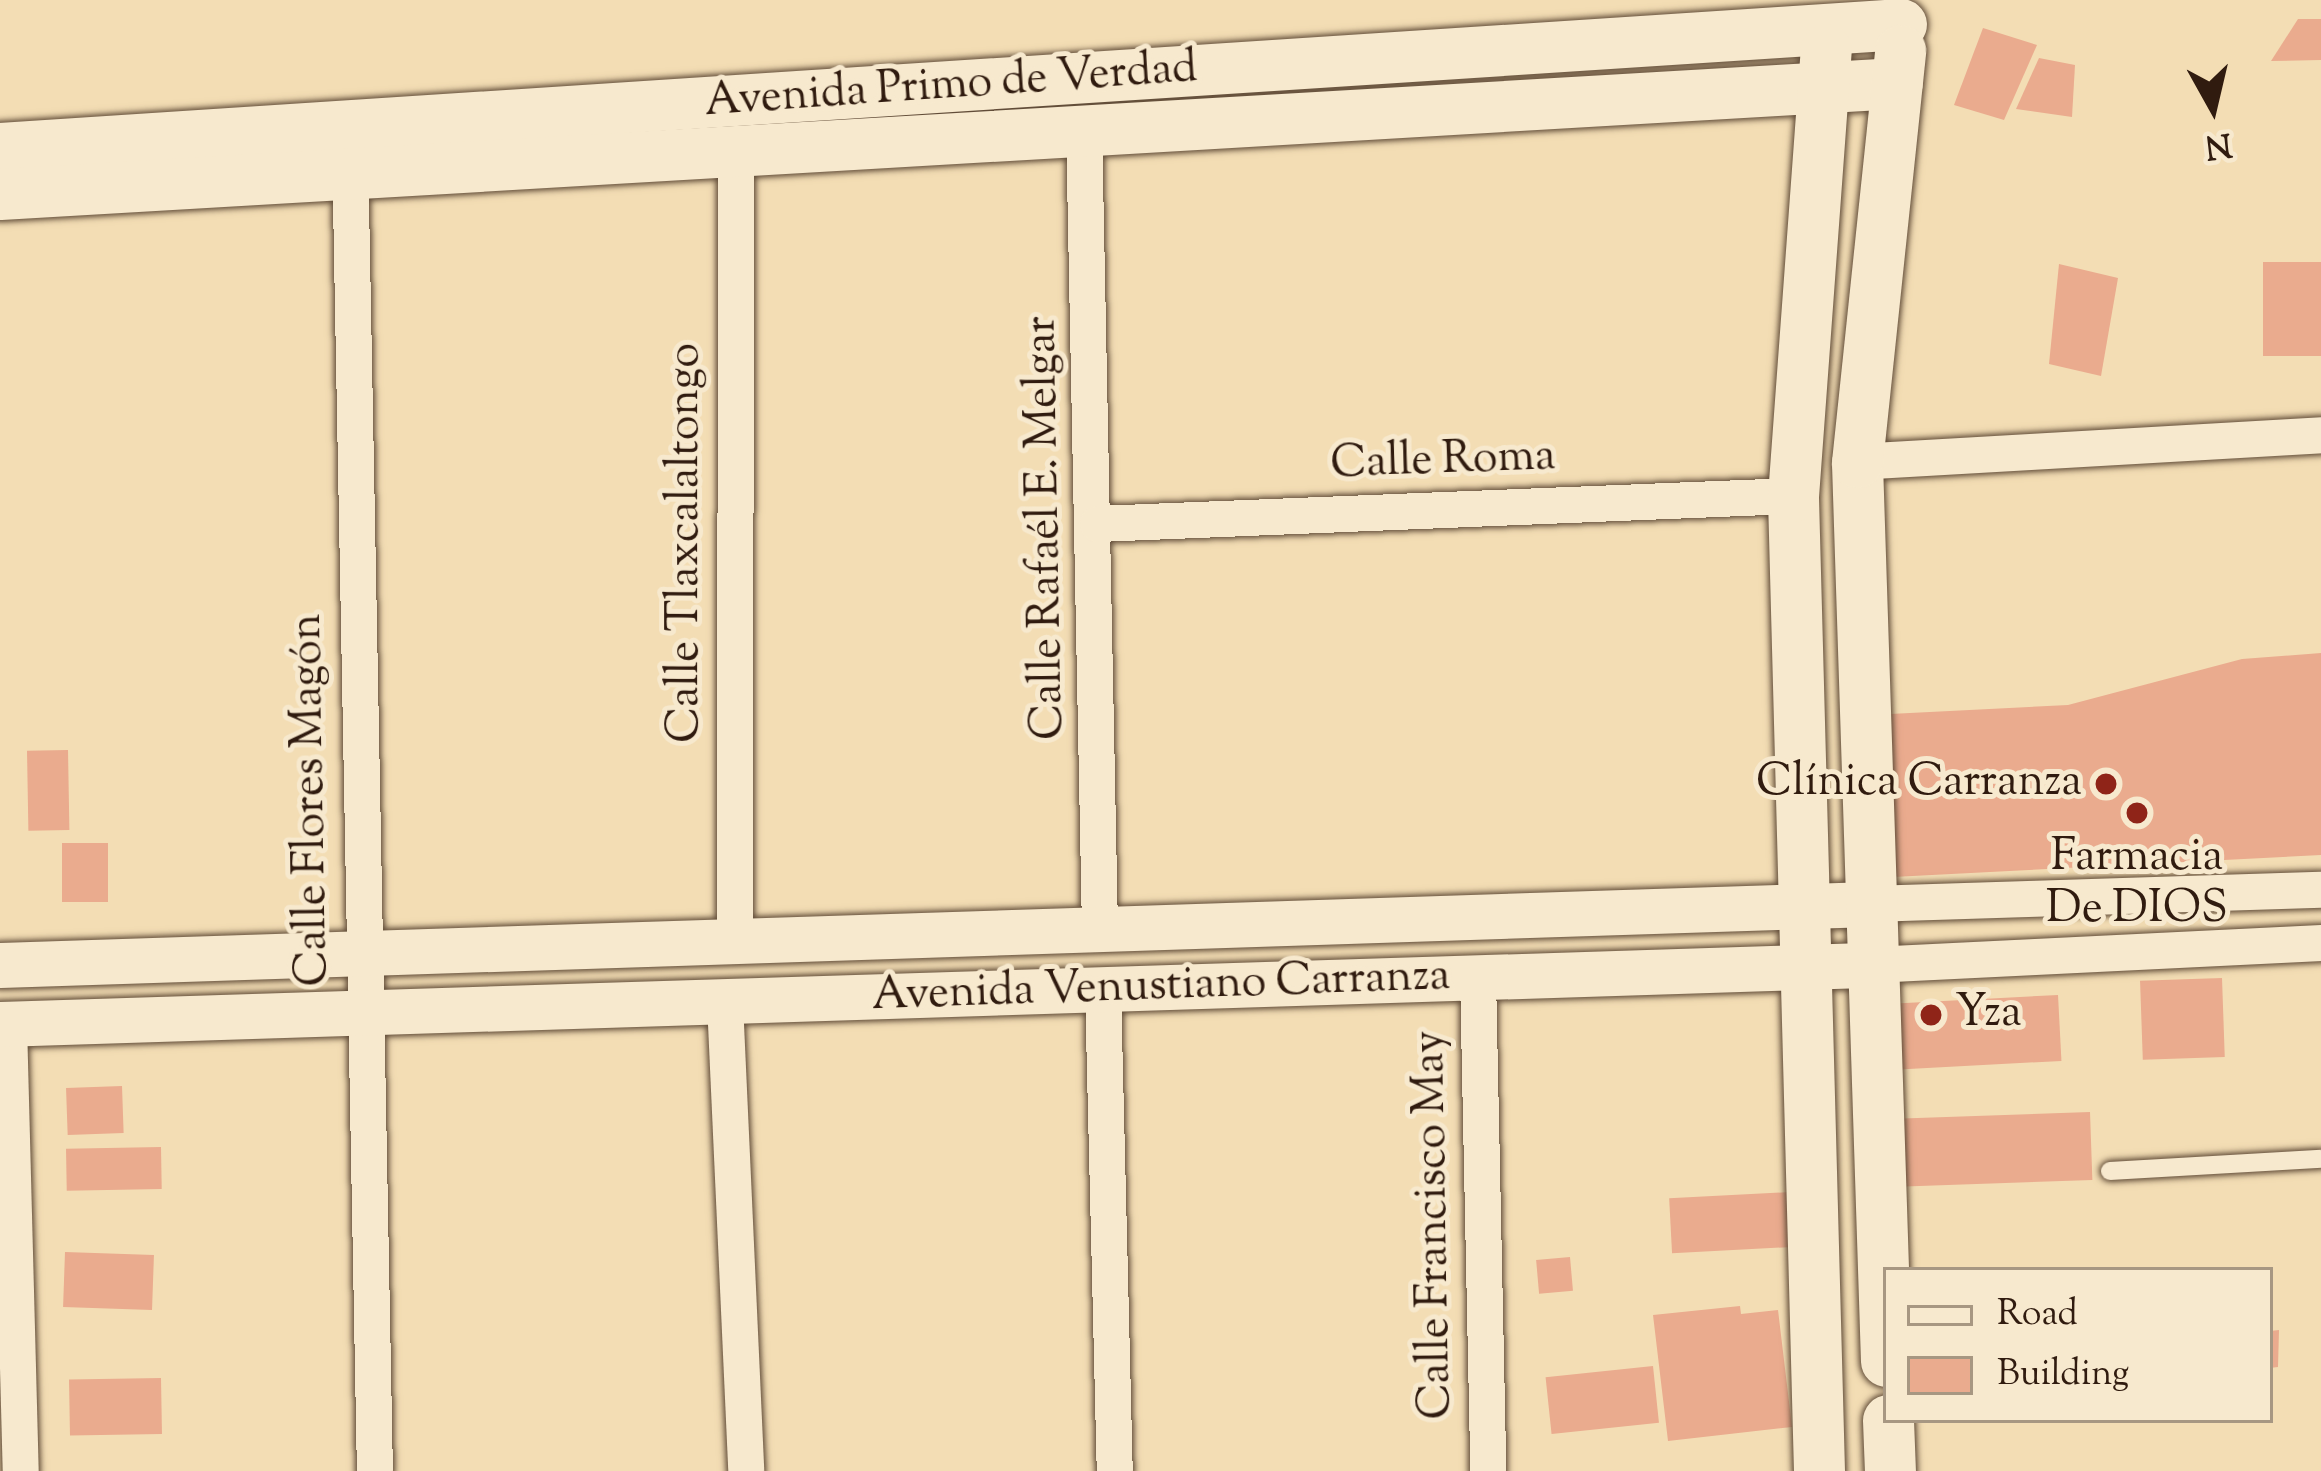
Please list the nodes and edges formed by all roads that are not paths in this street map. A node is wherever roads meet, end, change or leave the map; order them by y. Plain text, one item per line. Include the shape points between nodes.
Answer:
1 (1902, 12) edge
2 (1828, 13) edge
3 (1824, 82) junction
4 (1897, 83) junction
5 (1084, 126) junction
6 (736, 146) junction
7 (0, 148) edge
8 (350, 150) junction
9 (0, 194) edge
10 (2321, 435) edge
11 (1857, 461) junction
12 (1793, 496) junction
13 (1097, 524) junction
14 (2321, 890) edge
15 (1870, 904) junction
16 (1800, 907) junction
17 (1100, 929) junction
18 (735, 941) junction
19 (361, 953) junction
20 (2320, 955) edge
21 (0, 965) edge
22 (1872, 965) junction
23 (1802, 967) junction
24 (1478, 977) junction
25 (1103, 990) junction
26 (725, 1002) junction
27 (363, 1012) junction
28 (4, 1024) edge
29 (2321, 1159) edge
30 (2110, 1171) dead end
31 (1883, 1275) edge
32 (1888, 1423) edge
33 (21, 1471) edge
34 (375, 1471) edge
35 (746, 1471) edge
36 (1115, 1471) edge
37 (1488, 1471) edge
38 (1819, 1471) edge
39 (1890, 1471) edge

1 - 2 main road, Avenida Primo de Verdad
1 - 4 main road
2 - 3 main road
2 - 8 main road, Avenida Primo de Verdad
3 - 4 main road, Avenida Primo de Verdad
3 - 5 main road, Avenida Primo de Verdad
3 - 12 main road
4 - 11 main road
5 - 6 main road, Avenida Primo de Verdad
5 - 13 street, Calle Rafaél E. Melgar
6 - 8 main road, Avenida Primo de Verdad
6 - 18 street, Calle Tlaxcalaltongo
7 - 8 main road, Avenida Primo de Verdad
8 - 9 main road, Avenida Primo de Verdad
8 - 19 street, Calle Flores Magón
10 - 11 street
11 - 15 main road
12 - 13 street, Calle Roma
12 - 16 main road
13 - 17 street, Calle Rafaél E. Melgar
14 - 15 street, Avenida Venustiano Carranza
15 - 16 street, Avenida Venustiano Carranza
15 - 22 main road
16 - 17 street, Avenida Venustiano Carranza
16 - 23 main road
17 - 18 street, Avenida Venustiano Carranza
18 - 19 street, Avenida Venustiano Carranza
19 - 21 street, Avenida Venustiano Carranza
19 - 27 street, Calle Flores Magón
20 - 22 street, Avenida Venustiano Carranza
22 - 23 street, Avenida Venustiano Carranza
22 - 31 main road
23 - 24 street, Avenida Venustiano Carranza
23 - 38 main road
24 - 25 street, Avenida Venustiano Carranza
24 - 37 street, Calle Francisco May
25 - 26 street, Avenida Venustiano Carranza
25 - 36 street
26 - 27 street, Avenida Venustiano Carranza
26 - 35 street
27 - 28 street, Avenida Venustiano Carranza
27 - 34 street, Calle Flores Magón
28 - 33 street
29 - 30 lane
32 - 39 main road

